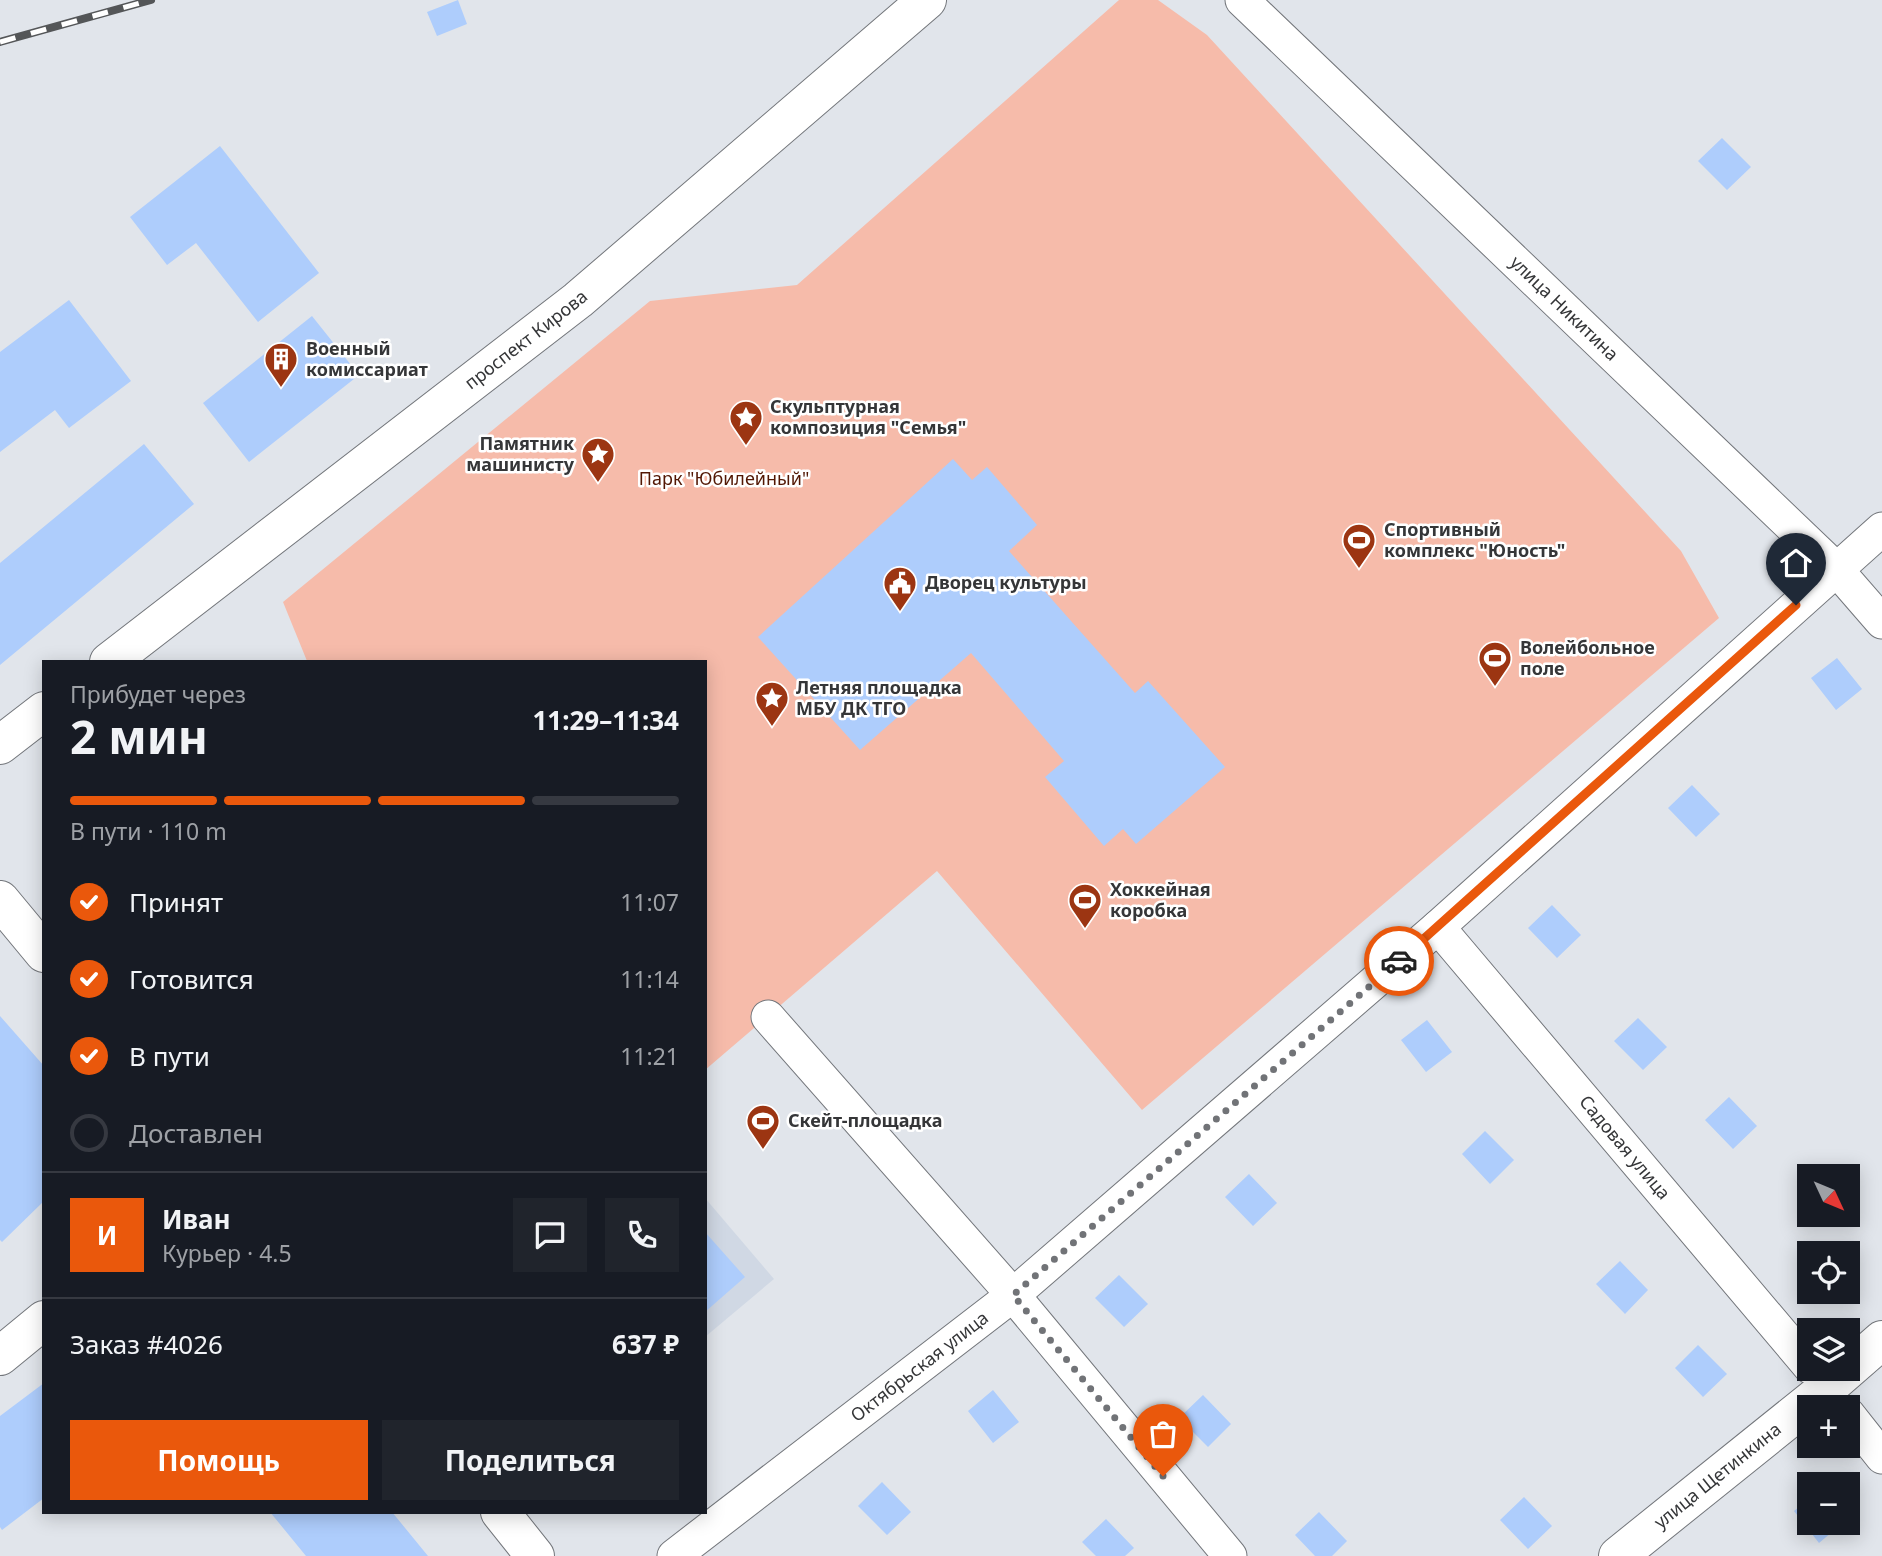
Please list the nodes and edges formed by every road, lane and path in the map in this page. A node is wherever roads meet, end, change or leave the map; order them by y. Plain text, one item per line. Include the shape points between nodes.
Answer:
1 (927, 0) edge
2 (1242, 0) edge
3 (1882, 529) edge
4 (1836, 569) junction
5 (1882, 622) edge
6 (112, 660) edge
7 (42, 714) edge
8 (0, 745) edge
9 (0, 900) edge
10 (1438, 927) junction
11 (42, 951) edge
12 (768, 1017) dead end
13 (1013, 1295) junction
14 (42, 1322) edge
15 (1882, 1340) edge
16 (0, 1356) edge
17 (1827, 1389) edge
18 (1882, 1457) edge
19 (502, 1514) edge
20 (535, 1556) edge
21 (674, 1556) edge
22 (1230, 1556) edge
23 (1618, 1556) edge

1 - 6 street, проспект Кирова via 578,300
2 - 4 street, улица Никитина
3 - 4 street, Октябрьская улица
4 - 5 street, улица Никитина
4 - 10 street, Октябрьская улица
7 - 8 street
9 - 11 street
10 - 13 street, Октябрьская улица
10 - 17 street, Садовая улица
12 - 13 street
13 - 21 street, Октябрьская улица
13 - 22 street
14 - 16 street
15 - 17 street, улица Щетинкина
17 - 18 street, Садовая улица
17 - 23 street, улица Щетинкина
19 - 20 street

